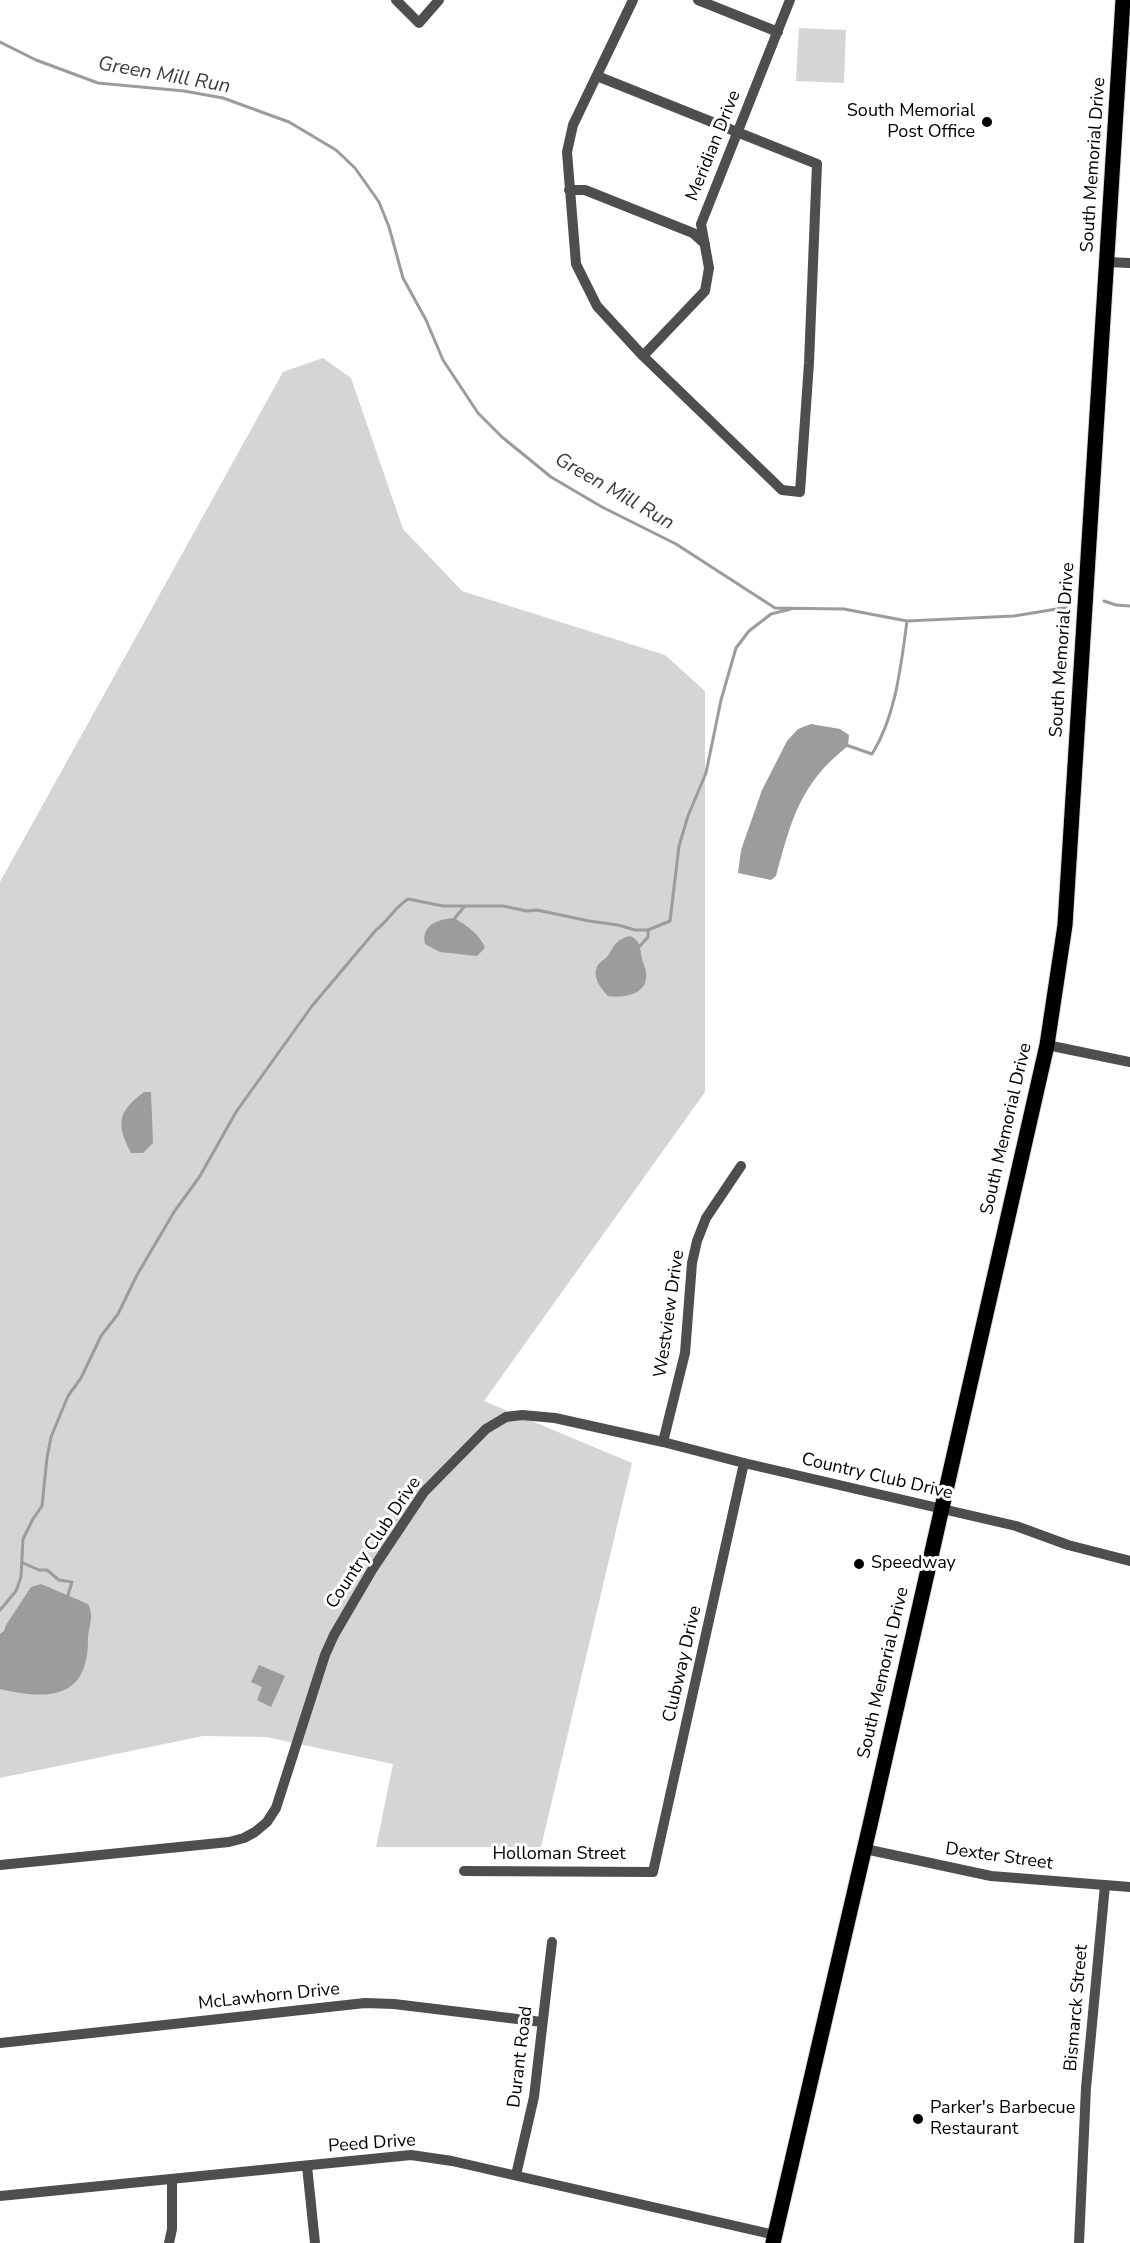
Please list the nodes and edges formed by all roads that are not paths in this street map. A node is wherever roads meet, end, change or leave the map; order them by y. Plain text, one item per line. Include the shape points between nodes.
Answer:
1 (396, 0) edge
2 (439, 0) edge
3 (633, 0) edge
4 (698, 0) edge
5 (790, 0) edge
6 (1123, 0) edge
7 (778, 32) junction
8 (597, 76) junction
9 (738, 133) junction
10 (569, 190) junction
11 (705, 244) junction
12 (1107, 262) junction
13 (1130, 263) edge
14 (643, 356) junction
15 (1047, 1045) junction
16 (1130, 1062) edge
17 (741, 1166) dead end
18 (663, 1442) junction
19 (744, 1463) junction
20 (941, 1508) junction
21 (1130, 1560) edge
22 (865, 1849) junction
23 (0, 1865) edge
24 (464, 1871) dead end
25 (653, 1872) joint
26 (1105, 1885) junction
27 (1130, 1887) edge
28 (552, 1942) dead end
29 (542, 2022) junction
30 (0, 2043) edge
31 (307, 2166) junction
32 (516, 2175) junction
33 (172, 2179) junction
34 (0, 2196) edge
35 (774, 2239) edge
36 (169, 2243) edge
37 (315, 2243) edge
38 (1079, 2243) edge

1 - 2 street via 419,23
3 - 8 street
4 - 7 street
5 - 7 street, Meridian Drive
6 - 12 main road, South Memorial Drive
7 - 9 street, Meridian Drive
8 - 9 street
8 - 10 street via 573,125 567,152
9 - 11 street, Meridian Drive via 701,224
9 - 14 street via 817,164 800,492 782,490
10 - 11 street via 585,190 693,233
10 - 14 street via 576,264 597,306
11 - 14 street, Meridian Drive via 709,268 705,291
12 - 13 street
12 - 15 main road, South Memorial Drive via 1065,925
15 - 16 street
15 - 20 main road, South Memorial Drive
17 - 18 street, Westview Drive via 711,1208 697,1241 685,1353
18 - 19 street, Country Club Drive
18 - 23 street, Country Club Drive via 537,1415 506,1417 486,1429 424,1492 348,1609 318,1673 276,1808 251,1835 229,1842
19 - 20 street, Country Club Drive
19 - 25 street, Clubway Drive
20 - 21 street, Country Club Drive
20 - 22 main road, South Memorial Drive
22 - 26 street, Dexter Street via 991,1876
22 - 35 main road, South Memorial Drive
24 - 25 street, Holloman Street
26 - 27 street, Dexter Street
26 - 38 street, Bismarck Street via 1086,2088
28 - 29 street, Durant Road
29 - 30 street, McLawhorn Drive via 365,2003
29 - 32 street, Durant Road via 531,2111
31 - 32 street, Peed Drive via 411,2156
31 - 33 street, Peed Drive
31 - 37 street
32 - 35 street, Peed Drive
33 - 34 street, Peed Drive
33 - 36 street

